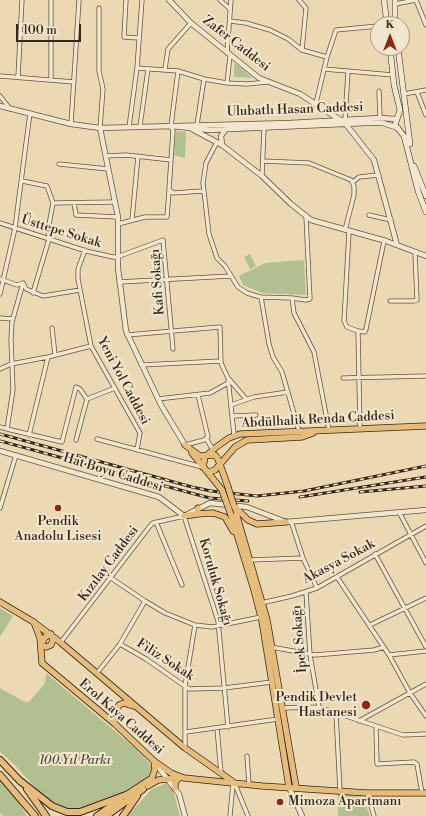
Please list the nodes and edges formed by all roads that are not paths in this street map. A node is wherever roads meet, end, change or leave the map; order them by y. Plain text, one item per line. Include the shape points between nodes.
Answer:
1 (22, 0) edge
2 (51, 0) edge
3 (79, 0) edge
4 (126, 0) edge
5 (142, 0) edge
6 (169, 0) edge
7 (220, 0) edge
8 (231, 0) edge
9 (299, 0) edge
10 (416, 0) edge
11 (385, 1) edge
12 (395, 2) edge
13 (100, 8) dead end
14 (230, 9) junction
15 (386, 16) edge
16 (395, 16) edge
17 (230, 21) junction
18 (191, 23) junction
19 (426, 25) edge
20 (370, 27) edge
21 (139, 38) junction
22 (302, 50) junction
23 (229, 55) junction
24 (391, 56) edge
25 (399, 56) edge
26 (327, 57) junction
27 (137, 68) junction
28 (148, 69) junction
29 (165, 69) junction
30 (324, 69) junction
31 (178, 71) junction
32 (348, 72) junction
33 (393, 75) junction
34 (0, 76) edge
35 (18, 77) junction
36 (51, 80) junction
37 (204, 80) junction
38 (74, 82) junction
39 (268, 82) junction
40 (227, 83) junction
41 (403, 84) junction
42 (394, 85) junction
43 (426, 90) edge
44 (379, 91) dead end
45 (417, 92) junction
46 (404, 94) junction
47 (0, 96) edge
48 (316, 103) junction
49 (0, 106) edge
50 (10, 109) junction
51 (30, 114) junction
52 (426, 115) edge
53 (380, 118) junction
54 (397, 119) junction
55 (339, 120) junction
56 (345, 122) junction
57 (406, 122) junction
58 (71, 124) junction
59 (140, 126) junction
60 (171, 126) junction
61 (194, 126) junction
62 (129, 127) junction
63 (100, 128) junction
64 (264, 128) junction
65 (398, 128) junction
66 (226, 129) junction
67 (202, 130) junction
68 (217, 142) junction
69 (222, 145) junction
70 (106, 156) junction
71 (138, 156) junction
72 (171, 160) junction
73 (263, 161) junction
74 (59, 164) dead end
75 (108, 169) junction
76 (378, 175) junction
77 (262, 176) junction
78 (22, 181) junction
79 (353, 182) junction
80 (423, 186) edge
81 (169, 191) junction
82 (203, 191) junction
83 (426, 196) edge
84 (116, 202) junction
85 (54, 203) junction
86 (74, 203) junction
87 (426, 212) edge
88 (369, 215) dead end
89 (118, 217) junction
90 (306, 217) junction
91 (132, 220) junction
92 (391, 220) junction
93 (0, 223) edge
94 (118, 224) junction
95 (15, 228) junction
96 (347, 231) junction
97 (49, 239) junction
98 (384, 241) junction
99 (397, 245) junction
100 (85, 250) junction
101 (415, 253) junction
102 (426, 256) edge
103 (117, 257) junction
104 (231, 276) junction
105 (2, 280) edge
106 (167, 280) junction
107 (119, 282) junction
108 (23, 283) junction
109 (80, 290) junction
110 (32, 293) junction
111 (0, 294) edge
112 (261, 297) junction
113 (292, 298) junction
114 (390, 301) dead end
115 (0, 318) edge
116 (13, 319) junction
117 (52, 328) dead end
118 (171, 331) junction
119 (358, 331) junction
120 (127, 335) junction
121 (91, 346) junction
122 (173, 349) dead end
123 (55, 355) junction
124 (48, 357) junction
125 (221, 361) junction
126 (11, 364) junction
127 (141, 365) junction
128 (0, 369) edge
129 (426, 376) edge
130 (227, 377) junction
131 (343, 378) dead end
132 (359, 379) junction
133 (228, 383) junction
134 (115, 388) junction
135 (288, 392) junction
136 (198, 395) junction
137 (246, 398) junction
138 (88, 399) junction
139 (158, 399) junction
140 (231, 405) junction
141 (256, 415) dead end
142 (232, 416) junction
143 (426, 426) edge
144 (0, 427) edge
145 (7, 429) junction
146 (329, 430) junction
147 (360, 430) junction
148 (301, 434) junction
149 (29, 435) junction
150 (234, 436) junction
151 (206, 438) junction
152 (97, 439) dead end
153 (76, 440) dead end
154 (223, 442) junction
155 (185, 445) junction
156 (137, 450) junction
157 (213, 450) junction
158 (0, 451) edge
159 (231, 451) junction
160 (16, 455) junction
161 (206, 457) junction
162 (219, 464) junction
163 (203, 467) junction
164 (208, 472) junction
165 (0, 508) edge
166 (426, 510) edge
167 (198, 511) junction
168 (399, 512) junction
169 (237, 515) junction
170 (184, 516) junction
171 (288, 521) junction
172 (156, 522) junction
173 (426, 526) edge
174 (410, 535) junction
175 (375, 554) junction
176 (303, 558) junction
177 (247, 560) junction
178 (426, 563) edge
179 (337, 577) junction
180 (111, 578) junction
181 (182, 584) dead end
182 (316, 588) junction
183 (306, 592) junction
184 (426, 598) edge
185 (145, 601) junction
186 (0, 602) edge
187 (260, 603) junction
188 (405, 608) junction
189 (261, 617) junction
190 (34, 622) junction
191 (195, 625) junction
192 (219, 626) junction
193 (370, 626) junction
194 (51, 634) junction
195 (61, 642) junction
196 (120, 644) junction
197 (41, 645) junction
198 (271, 647) junction
199 (384, 647) junction
200 (426, 647) edge
201 (426, 651) edge
202 (310, 655) junction
203 (389, 655) junction
204 (97, 673) junction
205 (272, 682) junction
206 (426, 684) edge
207 (185, 686) junction
208 (224, 688) junction
209 (410, 693) junction
210 (137, 707) junction
211 (319, 707) junction
212 (281, 708) junction
213 (336, 713) junction
214 (426, 716) edge
215 (278, 719) junction
216 (359, 721) junction
217 (115, 724) junction
218 (376, 726) junction
219 (228, 727) junction
220 (216, 728) junction
221 (186, 732) junction
222 (426, 734) edge
223 (185, 748) junction
224 (248, 756) dead end
225 (0, 760) edge
226 (154, 760) junction
227 (213, 769) junction
228 (0, 775) edge
229 (221, 775) junction
230 (165, 778) junction
231 (181, 778) junction
232 (19, 780) junction
233 (208, 780) junction
234 (234, 782) junction
235 (249, 785) junction
236 (292, 787) junction
237 (175, 788) junction
238 (143, 790) junction
239 (340, 791) junction
240 (367, 793) junction
241 (424, 793) edge
242 (126, 795) junction
243 (35, 816) edge
244 (46, 816) edge
245 (97, 816) edge
246 (106, 816) edge
247 (123, 816) edge
248 (185, 816) edge
249 (230, 816) edge
250 (248, 816) edge
251 (302, 816) edge
252 (374, 816) edge

1 - 35 street
2 - 36 street
3 - 38 street
4 - 21 street via 124,37
5 - 21 street
6 - 18 street, Zafer Caddesi
7 - 14 street
8 - 14 street
9 - 22 street via 306,8
10 - 12 street
10 - 19 street
11 - 12 main road via 388,4
11 - 15 main road
12 - 16 main road
13 - 63 street via 99,71 103,89
14 - 17 street
17 - 22 street via 253,25 278,34
17 - 23 street
18 - 23 street, Zafer Caddesi
18 - 29 street via 168,49
20 - 26 street via 336,30
21 - 27 street
22 - 26 street
23 - 39 street, Zafer Caddesi
23 - 40 street
24 - 33 main road
25 - 41 main road
26 - 30 street
27 - 28 street
27 - 62 street
28 - 29 street
28 - 59 street
29 - 31 street
30 - 32 street
30 - 48 street
31 - 37 street
31 - 60 street
32 - 33 street
32 - 56 street
33 - 42 main road
34 - 35 street
35 - 36 street
36 - 38 street
37 - 40 street
37 - 61 street
38 - 58 street
39 - 40 street
39 - 48 street, Zafer Caddesi
41 - 42 main road via 398,89
41 - 46 main road
42 - 54 main road via 400,110
43 - 45 street
44 - 53 street
45 - 46 street
45 - 52 street
46 - 57 main road
47 - 50 street
48 - 55 street, Zafer Caddesi
49 - 50 street
50 - 51 street
51 - 58 street
51 - 78 street
53 - 54 street, Ulubatlı Hasan Caddesi
53 - 56 street, Ulubatlı Hasan Caddesi
54 - 57 main road via 402,117
54 - 65 main road via 395,125
55 - 56 street, Zafer Caddesi
55 - 61 street, Ulubatlı Hasan Caddesi
56 - 64 street, Ulubatlı Hasan Caddesi
56 - 65 street, Ulubatlı Hasan Caddesi via 383,123
56 - 76 street, Zafer Caddesi via 374,160
57 - 65 main road via 403,128
57 - 80 main road via 412,157
58 - 63 street
59 - 60 street
59 - 62 street
60 - 61 street
60 - 72 street
61 - 67 street, Ulubatlı Hasan Caddesi
61 - 68 street
62 - 63 street
63 - 70 street
64 - 66 street, Ulubatlı Hasan Caddesi
64 - 73 street
65 - 87 main road via 406,141 418,191
66 - 67 street, Ulubatlı Hasan Caddesi
66 - 69 street via 221,136
67 - 69 street
68 - 69 street
68 - 82 street via 204,170
69 - 77 street
70 - 71 street
70 - 75 street
71 - 72 street
71 - 91 street
72 - 81 street
73 - 77 street
73 - 79 street via 309,163
74 - 75 street
75 - 84 street
76 - 79 street via 359,177
76 - 92 street, Zafer Caddesi
77 - 90 street
78 - 85 street via 47,186
78 - 95 street
79 - 96 street via 354,195
80 - 83 main road
81 - 82 street
81 - 91 street via 167,217
82 - 104 street via 213,249
84 - 86 street
84 - 89 street
85 - 86 street
85 - 97 street via 48,230
86 - 89 street via 76,215
88 - 92 street
89 - 94 street
90 - 96 street
90 - 113 street via 310,299
91 - 94 street
92 - 99 street, Zafer Caddesi
93 - 95 street, Üsttepe Sokak
94 - 103 street
95 - 97 street, Üsttepe Sokak
95 - 105 street
96 - 98 street
96 - 119 street via 344,321 347,327
97 - 100 street, Üsttepe Sokak
97 - 110 street
98 - 99 street
98 - 119 street via 366,329 365,332
99 - 101 street
100 - 103 street, Üsttepe Sokak
100 - 109 street, Yeni Yol Caddesi via 78,269
101 - 102 street
101 - 114 street via 417,300
103 - 106 street, Kafi Sokağı via 163,240
103 - 107 street
104 - 106 street
104 - 112 street via 242,290
105 - 108 street via 17,285
105 - 111 street
106 - 107 street
106 - 118 street, Kafi Sokağı
107 - 120 street
108 - 110 street
108 - 116 street
109 - 110 street via 49,297
109 - 121 street, Yeni Yol Caddesi
112 - 113 street
112 - 135 street via 269,344
113 - 146 street via 294,313 314,352
115 - 116 street
116 - 126 street
117 - 123 street
118 - 120 street
118 - 122 street, Kafi Sokağı
118 - 125 street via 220,327
119 - 132 street
120 - 127 street
121 - 123 street
121 - 134 street, Yeni Yol Caddesi
123 - 124 street
124 - 126 street
124 - 149 street
125 - 127 street
125 - 130 street
126 - 128 street
126 - 145 street via 13,390
127 - 139 street
129 - 132 street
130 - 133 street
130 - 137 street
131 - 132 street
132 - 147 street
133 - 136 street via 210,393
133 - 140 street
134 - 138 street
134 - 156 street, Yeni Yol Caddesi via 140,433
135 - 137 street
135 - 148 street
136 - 139 street
136 - 151 street via 208,436
137 - 140 street
138 - 149 street via 76,387 62,442
138 - 153 street
139 - 155 street
140 - 142 street
141 - 142 street
142 - 150 street
143 - 147 main road, Abdülhalik Renda Caddesi
144 - 145 street
145 - 149 street
146 - 147 main road, Abdülhalik Renda Caddesi
146 - 148 main road, Abdülhalik Renda Caddesi
148 - 150 main road, Abdülhalik Renda Caddesi via 247,433
148 - 159 main road, Abdülhalik Renda Caddesi via 253,439 240,443
150 - 154 main road, Abdülhalik Renda Caddesi
151 - 155 street
151 - 157 street
152 - 156 street
154 - 157 main road, Abdülhalik Renda Caddesi
154 - 159 main road via 225,449
155 - 161 main road via 198,456
155 - 163 main road
156 - 163 street
157 - 161 main road, Abdülhalik Renda Caddesi
158 - 160 street, Hat Boyu Caddesi
159 - 162 main road, Abdülhalik Renda Caddesi
160 - 165 street
160 - 170 street, Hat Boyu Caddesi via 159,496
161 - 162 main road via 215,455
161 - 163 main road, Abdülhalik Renda Caddesi
162 - 164 main road via 215,470
162 - 169 main road, bridge
163 - 164 main road
164 - 169 main road, bridge
166 - 168 street
167 - 170 main road
167 - 171 street via 210,503 247,507
167 - 177 main road via 225,517
168 - 171 street
168 - 174 street
169 - 171 main road via 257,524
169 - 177 main road
170 - 172 street, Kızılay Caddesi
170 - 192 street, Koruluk Sokağı
171 - 176 street
172 - 180 street, Kızılay Caddesi via 150,526
172 - 181 street
173 - 174 street, Akasya Sokak
174 - 175 street, Akasya Sokak
174 - 178 street
175 - 179 street, Akasya Sokak
175 - 188 street
176 - 177 street
176 - 182 street
177 - 187 main road
179 - 182 street, Akasya Sokak
179 - 193 street
180 - 185 street
180 - 195 street, Kızılay Caddesi
182 - 183 street, Akasya Sokak
183 - 187 street, Akasya Sokak
183 - 202 street, İpek Sokağı
184 - 188 street
185 - 191 street via 165,613
185 - 196 street
186 - 190 main road, Erol Kaya Caddesi
187 - 189 main road
187 - 198 main road
188 - 193 street
188 - 200 street
189 - 192 street
189 - 205 main road
190 - 194 main road, Erol Kaya Caddesi
190 - 197 main road, Erol Kaya Caddesi
191 - 192 street via 205,628
191 - 207 street
192 - 208 street, Koruluk Sokağı
193 - 199 street
194 - 195 main road, Erol Kaya Caddesi
194 - 197 main road via 45,637
194 - 197 main road via 51,645
195 - 204 main road, Erol Kaya Caddesi
196 - 204 street
196 - 207 street, Filiz Sokak
197 - 217 main road, Erol Kaya Caddesi via 42,664
198 - 202 street
198 - 212 main road
199 - 202 street
199 - 203 street
201 - 203 street
202 - 211 street, İpek Sokağı
203 - 209 street
204 - 210 main road, Erol Kaya Caddesi
205 - 208 street, Filiz Sokak
205 - 215 main road
206 - 209 street
207 - 208 street, Filiz Sokak via 192,689
207 - 221 street
208 - 219 street, Koruluk Sokağı
209 - 214 street
209 - 216 street
210 - 217 main road via 124,703 119,705 114,713
210 - 223 main road, Erol Kaya Caddesi
211 - 212 street
211 - 213 street
212 - 236 main road
213 - 216 street
213 - 239 street
215 - 219 street
215 - 236 main road
216 - 218 street
217 - 226 main road, Erol Kaya Caddesi
218 - 222 street via 410,736
218 - 241 street via 377,764 414,762 417,764
219 - 220 street
220 - 221 street
220 - 229 street
221 - 223 street
223 - 227 main road, Erol Kaya Caddesi
224 - 235 street
225 - 232 highway
226 - 230 street
226 - 231 main road, Erol Kaya Caddesi
226 - 242 main road via 152,778
227 - 229 main road, Erol Kaya Caddesi
227 - 233 main road via 215,776
228 - 243 highway
229 - 234 main road, Erol Kaya Caddesi
230 - 231 main road
230 - 237 street
230 - 238 main road
231 - 233 main road, Erol Kaya Caddesi
231 - 237 main road via 175,782
232 - 242 highway via 52,806 67,812 80,812
232 - 244 highway
233 - 234 main road, Erol Kaya Caddesi
234 - 235 main road, Erol Kaya Caddesi
234 - 249 street
234 - 250 street
235 - 236 main road, Erol Kaya Caddesi
236 - 239 main road, Erol Kaya Caddesi
236 - 251 street
237 - 248 street
238 - 246 highway
238 - 247 highway
239 - 240 main road, Erol Kaya Caddesi
240 - 241 main road, Erol Kaya Caddesi
240 - 252 street
242 - 245 highway

